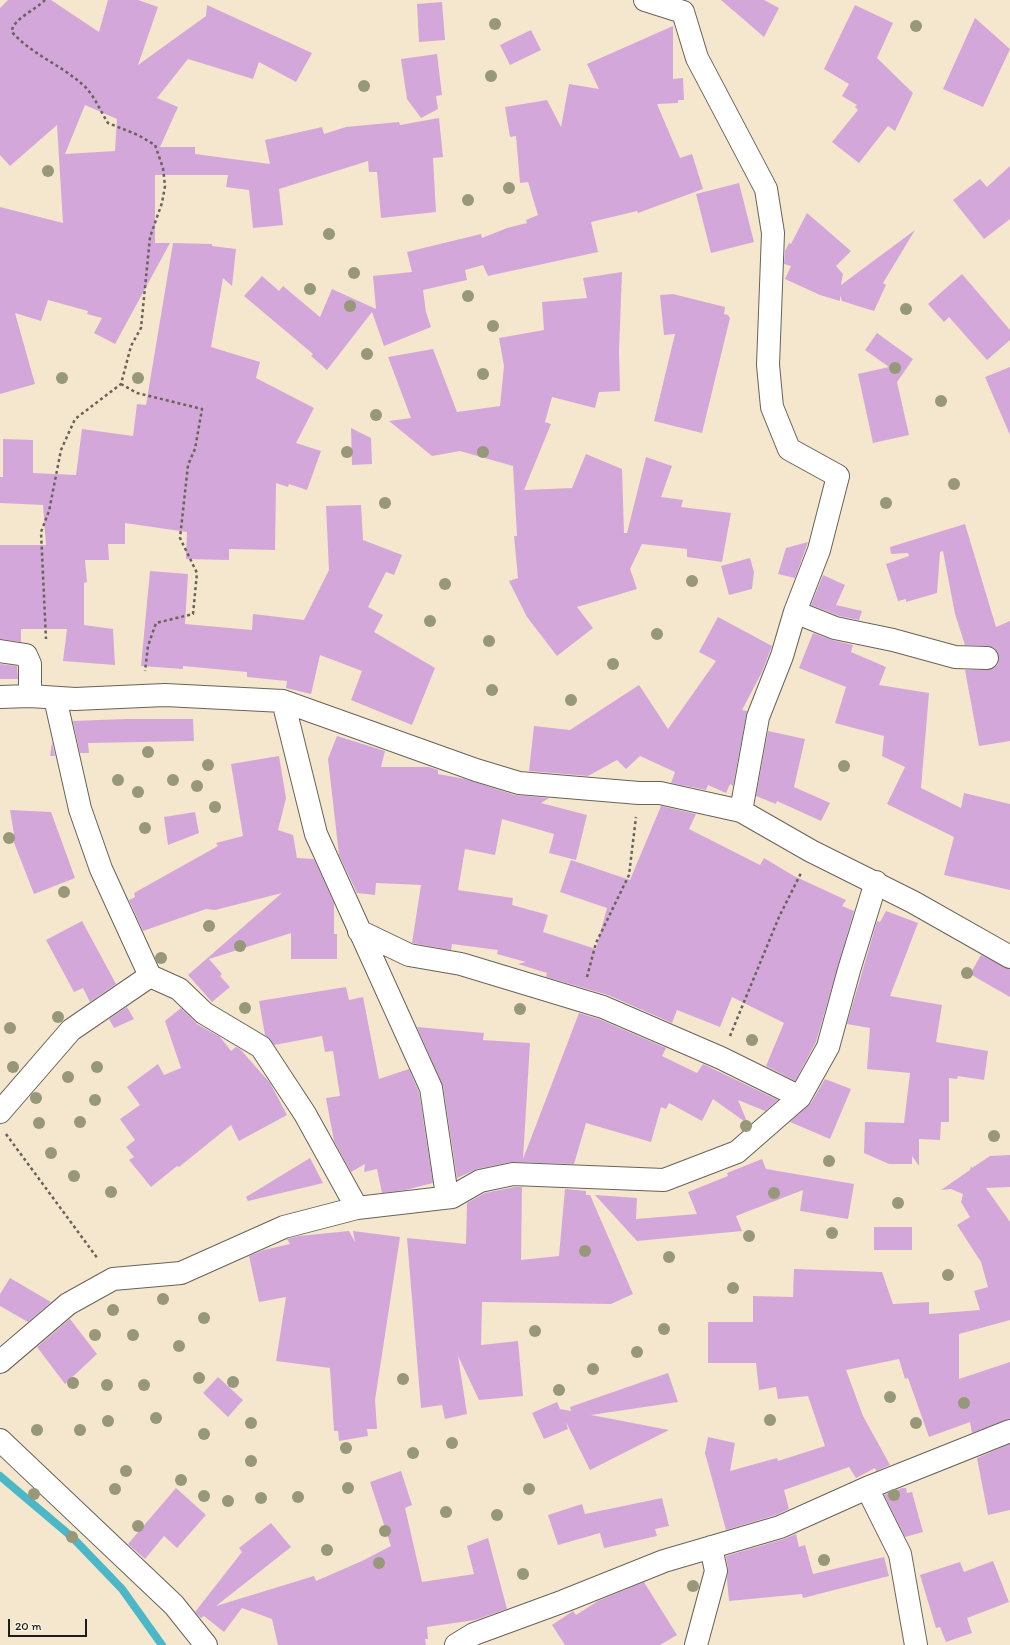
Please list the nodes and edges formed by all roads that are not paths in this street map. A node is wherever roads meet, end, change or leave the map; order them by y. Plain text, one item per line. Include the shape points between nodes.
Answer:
1 (645, 0) edge
2 (796, 612) junction
3 (0, 650) edge
4 (987, 658) dead end
5 (30, 696) junction
6 (0, 697) edge
7 (55, 698) junction
8 (283, 701) junction
9 (741, 810) junction
10 (876, 882) junction
11 (359, 931) junction
12 (1010, 957) edge
13 (150, 976) junction
14 (800, 1097) junction
15 (2, 1122) edge
16 (452, 1196) junction
17 (358, 1208) junction
18 (0, 1362) edge
19 (1010, 1431) edge
20 (0, 1440) edge
21 (867, 1488) junction
22 (711, 1547) junction
23 (206, 1645) edge
24 (456, 1645) edge
25 (696, 1645) edge
26 (916, 1645) edge

1 - 2 street via 683,12 697,58 766,189 773,233 768,365 772,407 789,449 838,476 819,550
2 - 4 street via 835,628 955,657
2 - 9 street via 758,717
3 - 5 street via 26,655 30,664
5 - 6 street
5 - 7 street
7 - 8 street via 142,696
7 - 13 street via 80,809 101,869
8 - 9 street via 519,783 660,793
8 - 11 street via 316,834
9 - 10 street via 811,851
10 - 12 street
10 - 14 street via 828,1047
11 - 14 street via 409,955 461,964 604,1007 721,1058
11 - 16 street via 431,1088 446,1189
13 - 15 street via 71,1030
13 - 17 street via 178,989 204,1013 261,1047 305,1114
14 - 16 street via 737,1152 664,1180 513,1174 480,1181
16 - 17 street
17 - 18 street via 284,1228 181,1273 113,1279 68,1304
19 - 21 street
20 - 23 street via 174,1605
21 - 22 street via 780,1527
21 - 26 street via 900,1554
22 - 24 street via 664,1561 474,1634
22 - 25 street via 716,1571

